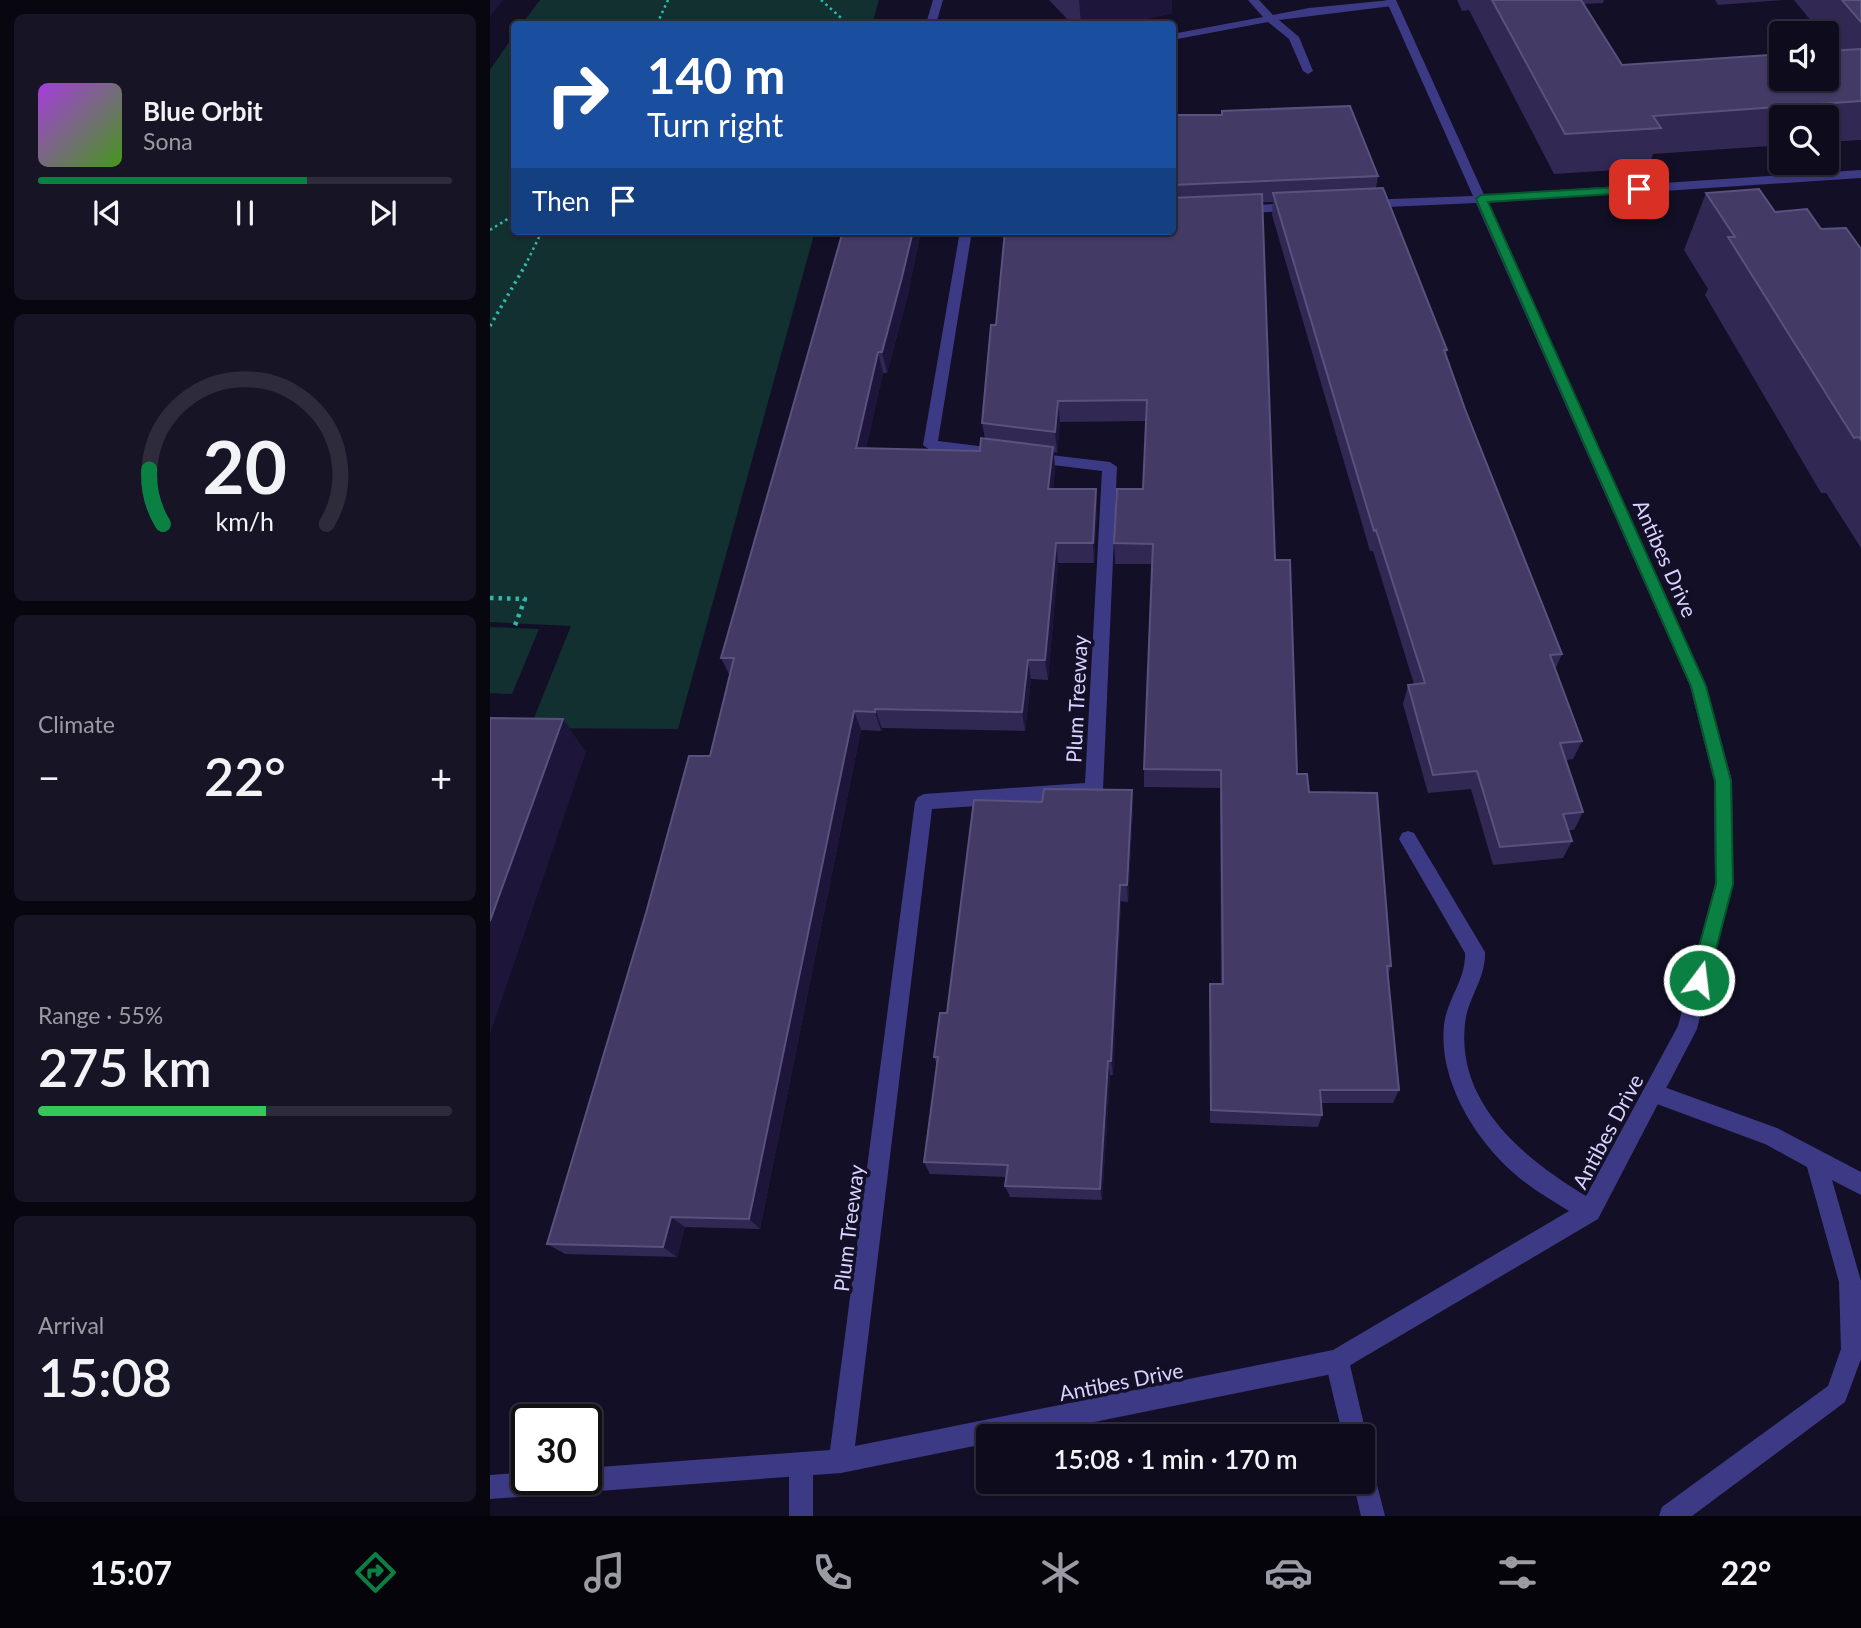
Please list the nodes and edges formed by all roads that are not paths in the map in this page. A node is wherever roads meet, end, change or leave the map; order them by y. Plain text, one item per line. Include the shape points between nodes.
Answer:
1 (938, 0) edge
2 (1253, 0) edge
3 (1392, 2) edge
4 (1272, 20) junction
5 (932, 21) edge
6 (1176, 36) edge
7 (1308, 71) dead end
8 (1861, 174) edge
9 (1481, 199) junction
10 (1346, 205) edge
11 (1306, 207) edge
12 (1226, 211) edge
13 (965, 235) edge
14 (1408, 839) dead end
15 (1653, 1093) junction
16 (1816, 1160) junction
17 (1861, 1184) edge
18 (1590, 1211) junction
19 (1337, 1361) junction
20 (1352, 1424) edge
21 (841, 1461) junction
22 (801, 1464) junction
23 (490, 1487) edge
24 (1368, 1494) edge
25 (801, 1516) edge
26 (1373, 1516) edge
27 (1671, 1516) edge

1 - 5 street
2 - 4 street
3 - 4 street
3 - 9 street, Antibes Drive
4 - 6 street
4 - 7 street via 1294,37
8 - 9 street
9 - 10 street
9 - 15 street, Antibes Drive via 1698,686 1723,781 1724,884 1687,1028
11 - 12 street
13 - 21 street, Plum Treeway via 930,445 1110,467 1094,790 924,802
14 - 18 street via 1475,952 1477,965 1454,1027 1460,1079 1471,1104 1516,1162
15 - 16 street via 1770,1135
15 - 18 street, Antibes Drive
16 - 17 street
16 - 27 street via 1850,1282 1853,1349 1837,1394
18 - 19 street, Antibes Drive
19 - 20 street
19 - 21 street, Antibes Drive
21 - 22 street, Antibes Drive
22 - 23 street, Antibes Drive
22 - 25 street
24 - 26 street

